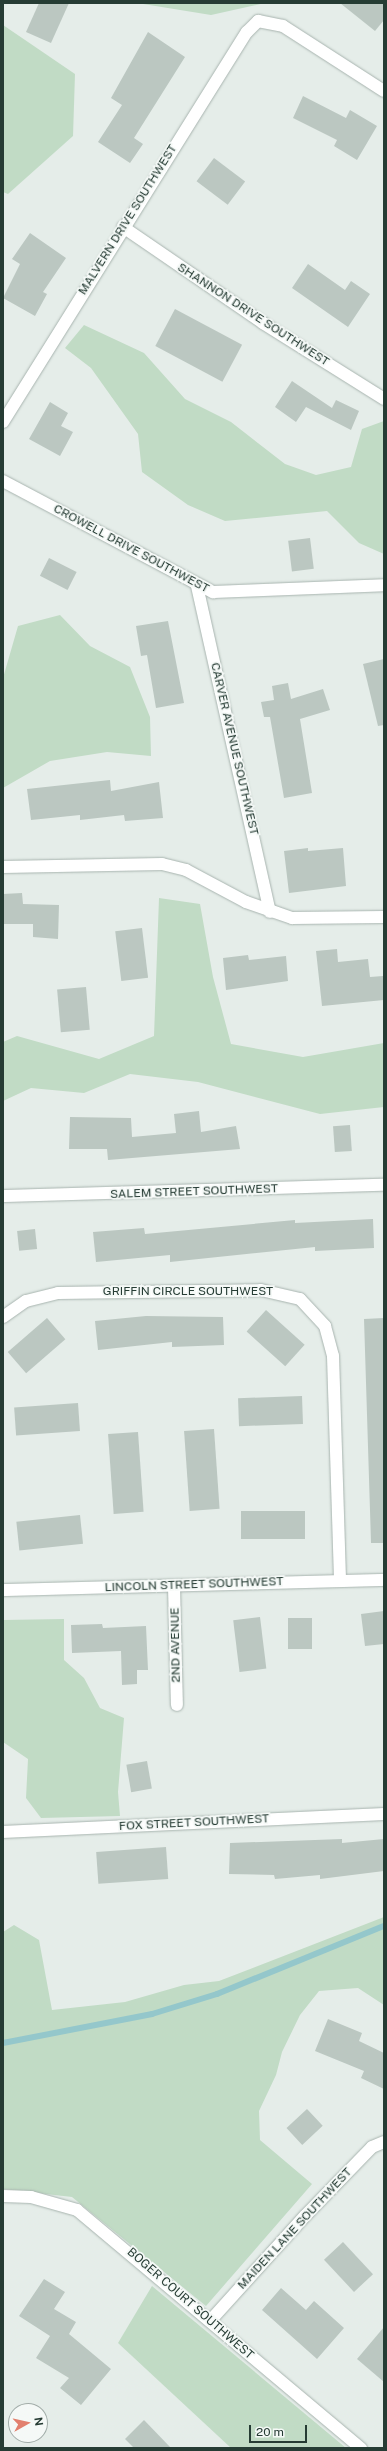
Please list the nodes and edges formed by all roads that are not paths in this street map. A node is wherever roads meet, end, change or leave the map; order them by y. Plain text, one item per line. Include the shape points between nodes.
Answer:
1 (384, 91) edge
2 (123, 227) junction
3 (384, 399) edge
4 (3, 422) edge
5 (3, 481) edge
6 (384, 585) edge
7 (198, 586) junction
8 (3, 867) edge
9 (270, 912) junction
10 (384, 917) edge
11 (384, 1185) edge
12 (3, 1196) edge
13 (3, 1317) edge
14 (384, 1580) edge
15 (340, 1581) junction
16 (174, 1586) junction
17 (3, 1590) edge
18 (177, 1705) dead end
19 (384, 1814) edge
20 (3, 1832) edge
21 (384, 2142) edge
22 (3, 2196) edge
23 (210, 2321) junction
24 (361, 2448) edge

1 - 2 street, MALVERN DRIVE SOUTHWEST via 283,26 258,21 247,32
2 - 3 street, SHANNON DRIVE SOUTHWEST via 263,323
2 - 4 street, MALVERN DRIVE SOUTHWEST
5 - 7 street, CROWELL DRIVE SOUTHWEST
6 - 7 street, CROWELL DRIVE SOUTHWEST via 234,594 213,592
7 - 9 street, CARVER AVENUE SOUTHWEST
8 - 9 street via 162,864 186,870
9 - 10 street via 292,918
11 - 12 street, SALEM STREET SOUTHWEST
13 - 15 street, GRIFFIN CIRCLE SOUTHWEST via 26,1301 58,1293 261,1290 300,1299 325,1326 333,1356
14 - 15 street, LINCOLN STREET SOUTHWEST
15 - 16 street, LINCOLN STREET SOUTHWEST
16 - 17 street, LINCOLN STREET SOUTHWEST
16 - 18 street, 2ND AVENUE
19 - 20 street, FOX STREET SOUTHWEST
21 - 23 street, MAIDEN LANE SOUTHWEST via 372,2147 304,2216
22 - 23 street, BOGER COURT SOUTHWEST via 31,2198 76,2210
23 - 24 street, BOGER COURT SOUTHWEST

